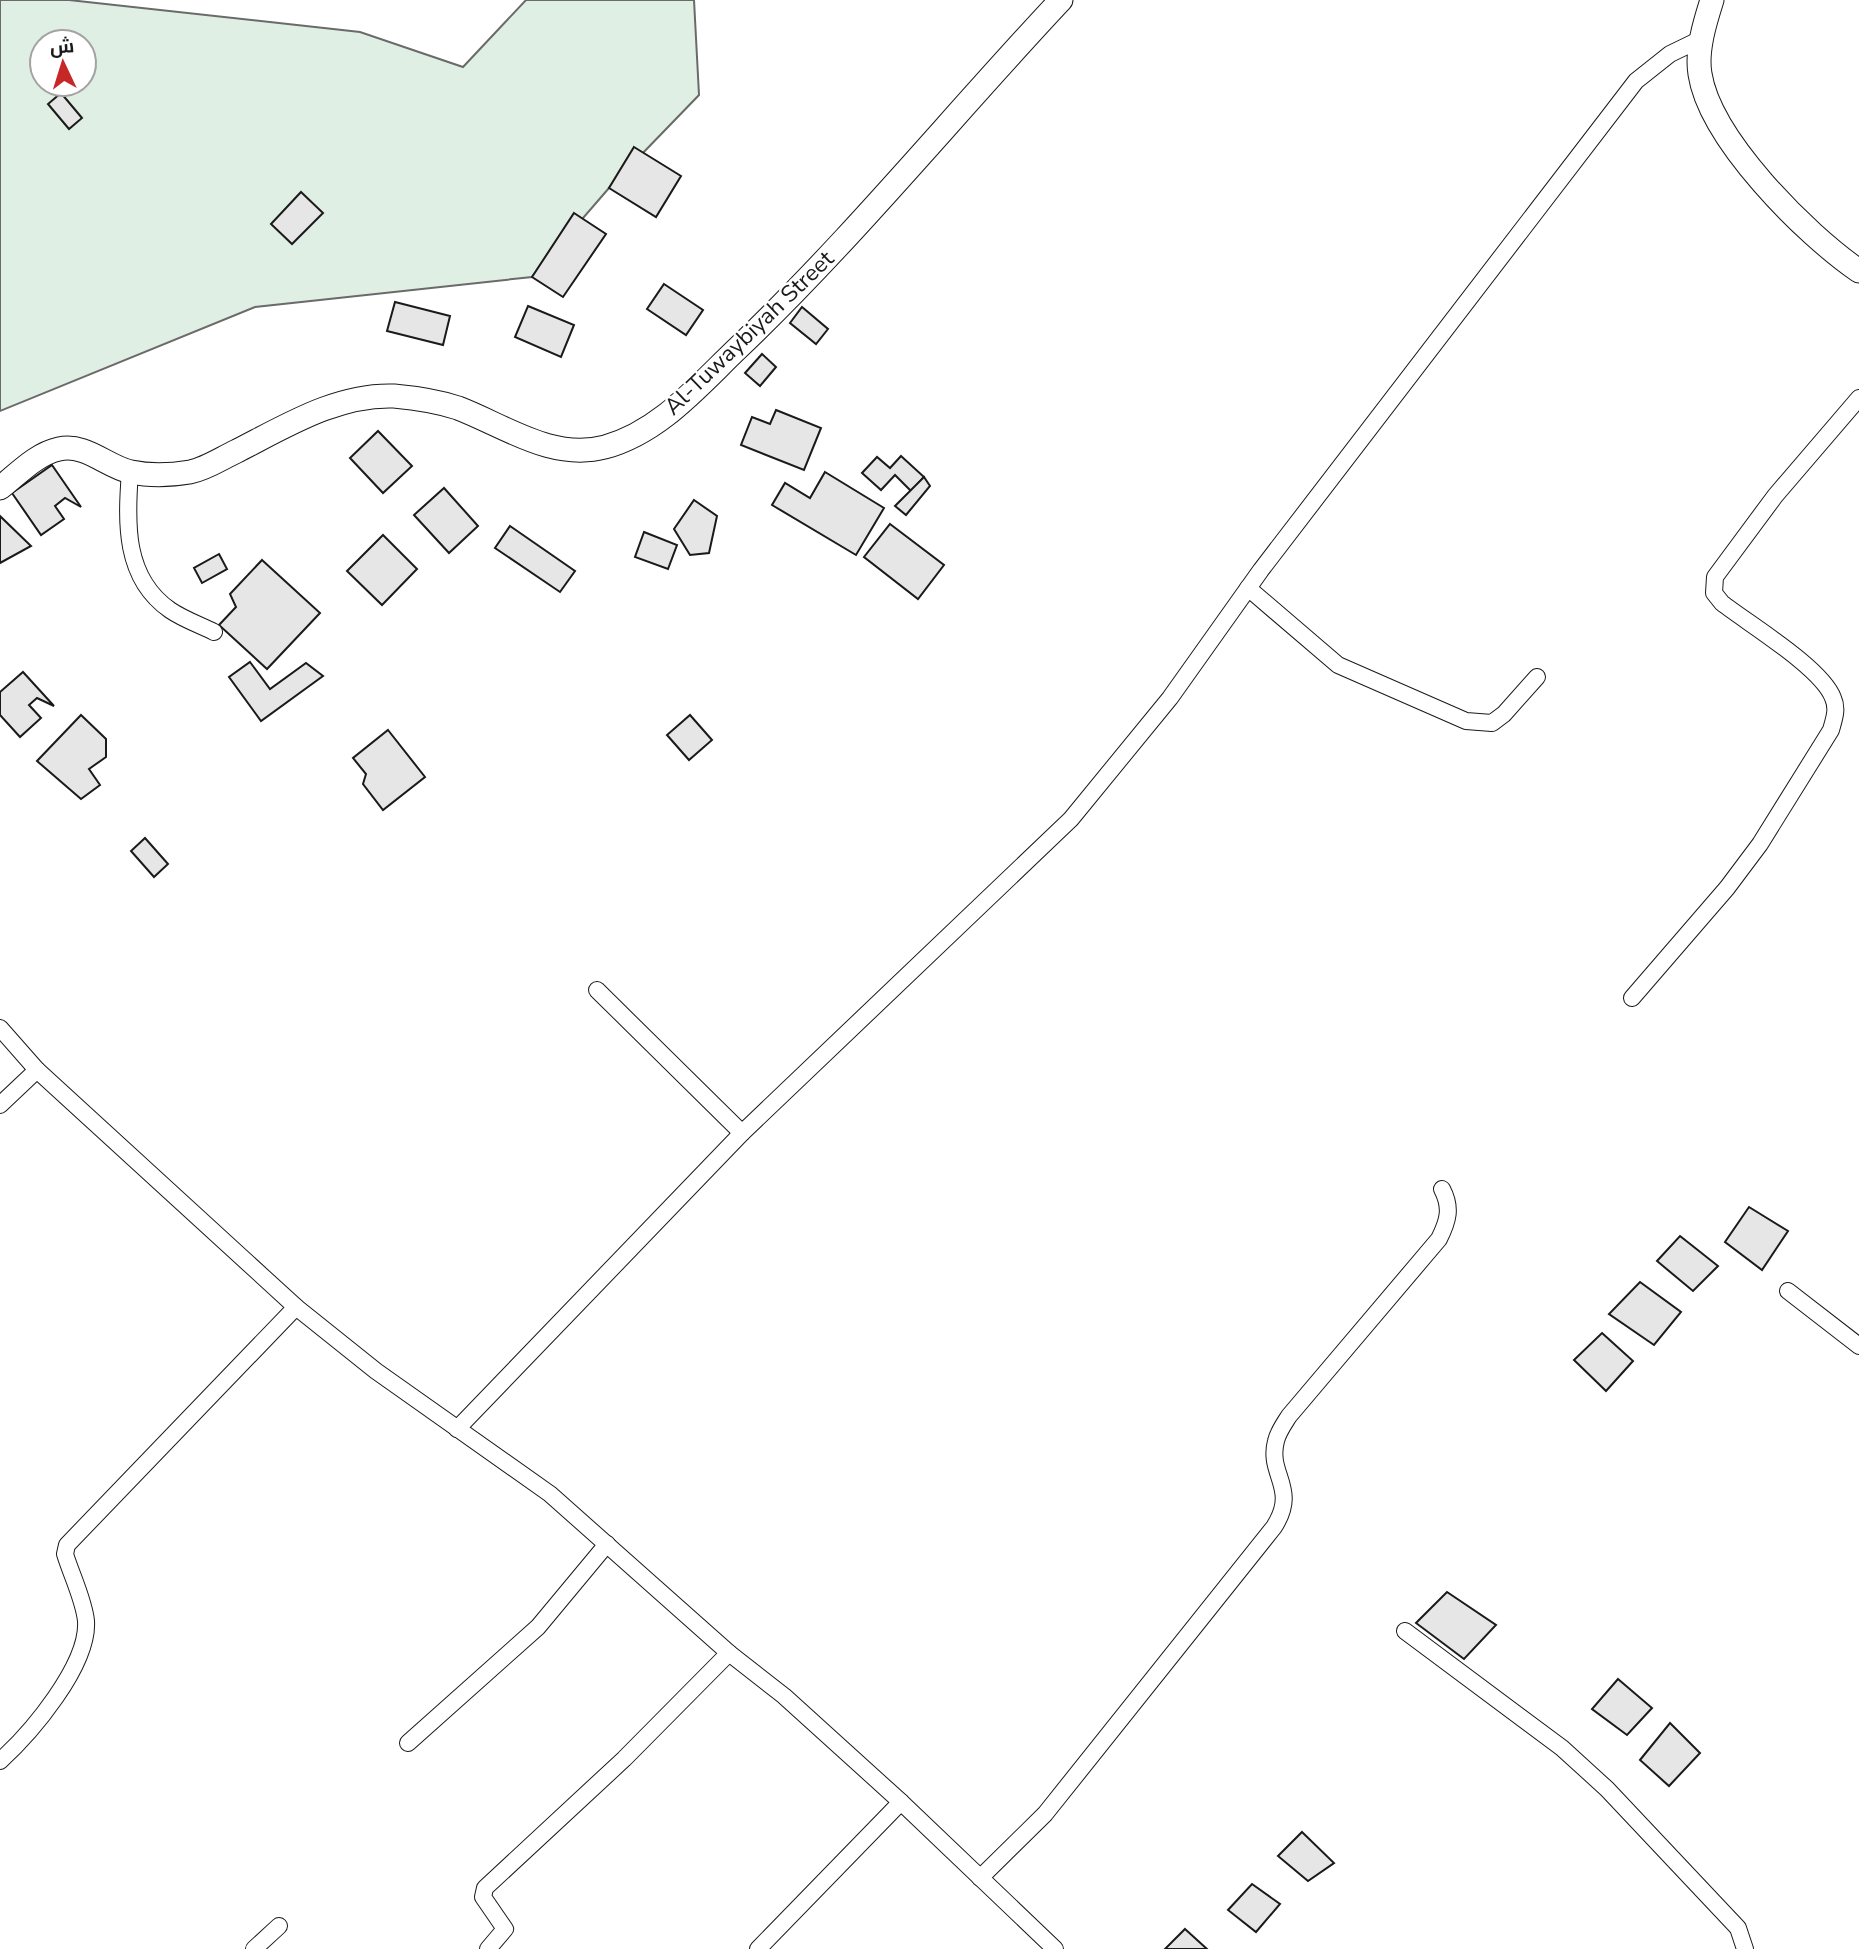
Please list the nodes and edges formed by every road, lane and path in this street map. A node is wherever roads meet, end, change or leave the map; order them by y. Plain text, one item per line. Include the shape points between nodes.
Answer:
1 (1061, 0) edge
2 (1712, 0) edge
3 (1703, 38) junction
4 (1859, 271) edge
5 (1859, 398) edge
6 (130, 472) junction
7 (0, 488) edge
8 (1248, 588) junction
9 (214, 632) dead end
10 (1538, 677) dead end
11 (597, 990) dead end
12 (1632, 998) dead end
13 (0, 1028) edge
14 (37, 1070) junction
15 (0, 1105) edge
16 (742, 1133) junction
17 (1442, 1189) dead end
18 (1788, 1291) dead end
19 (296, 1307) junction
20 (1859, 1346) edge
21 (457, 1429) junction
22 (607, 1544) junction
23 (1405, 1631) dead end
24 (729, 1653) junction
25 (408, 1743) dead end
26 (0, 1760) edge
27 (901, 1802) junction
28 (980, 1878) junction
29 (279, 1926) dead end
30 (254, 1949) edge
31 (488, 1949) edge
32 (758, 1949) edge
33 (1055, 1949) edge
34 (1745, 1949) edge

1 - 6 street, Al-Tuwaybiyah Street via 808,281 669,414 640,432 606,447 548,447 457,408 390,396 347,400 194,471 169,475
2 - 3 street
3 - 4 street via 1699,72 1710,110 1739,155 1808,228
3 - 8 street via 1670,54 1636,81
5 - 12 street via 1776,496 1713,583 1713,593 1722,603 1820,677 1834,699 1831,730 1760,844
6 - 7 street, Al-Tuwaybiyah Street via 83,450 61,448 37,458
6 - 9 street via 126,521 135,568 170,611
8 - 10 street via 1338,665 1466,722 1492,723
8 - 16 street via 1170,698 1071,818
11 - 16 street
13 - 14 street
14 - 15 street
14 - 19 street
16 - 21 street
17 - 28 street via 1448,1201 1448,1220 1439,1240 1279,1432 1275,1451 1286,1503 1275,1527 1045,1814
18 - 20 street
19 - 21 street
19 - 26 street via 67,1545 65,1554 86,1621 82,1646 37,1725
21 - 22 street via 550,1494
22 - 24 street
22 - 25 street via 538,1627
23 - 34 street via 1562,1748 1607,1789 1738,1928
24 - 27 street via 784,1696
24 - 31 street via 624,1759 485,1888 484,1897 505,1929
27 - 28 street
27 - 32 street
28 - 33 street
29 - 30 street

